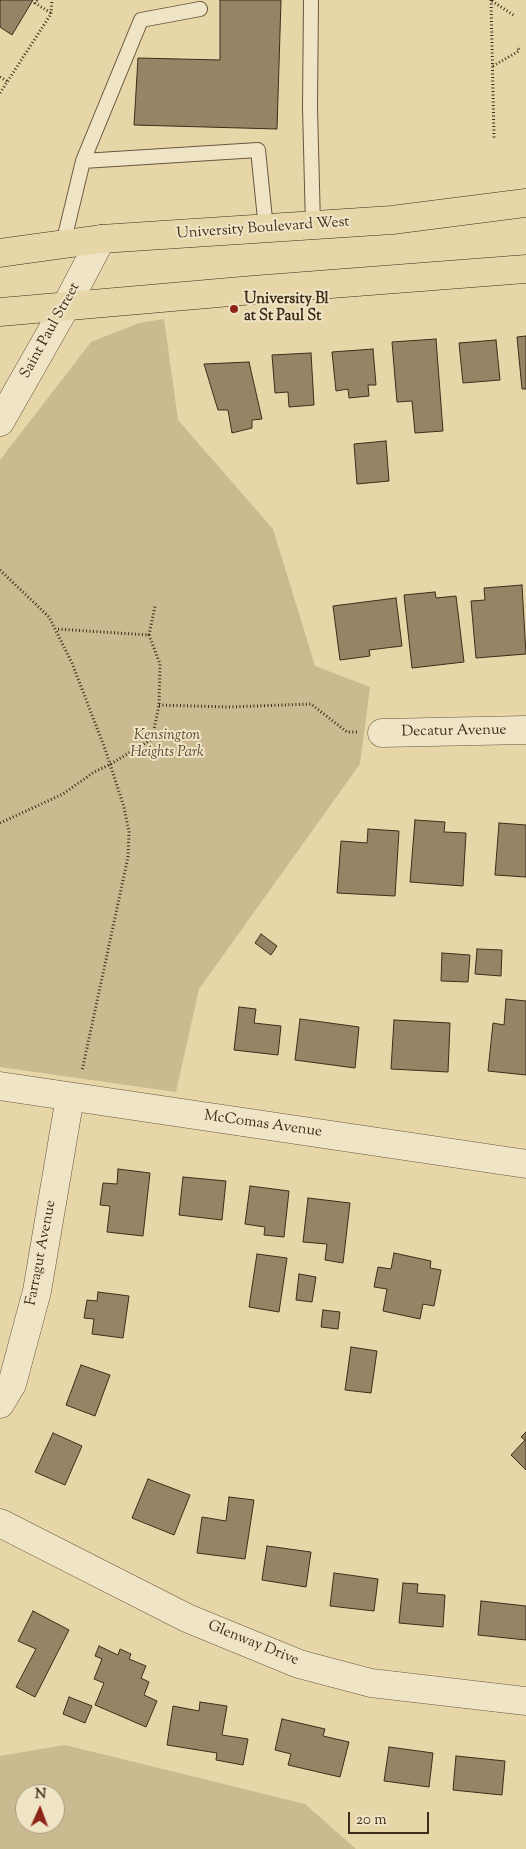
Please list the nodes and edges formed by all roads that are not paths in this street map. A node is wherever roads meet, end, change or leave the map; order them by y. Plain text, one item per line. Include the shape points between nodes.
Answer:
1 (311, 0) edge
2 (200, 9) dead end
3 (83, 161) junction
4 (526, 203) edge
5 (313, 226) junction
6 (266, 229) junction
7 (101, 239) junction
8 (63, 244) junction
9 (0, 253) edge
10 (526, 269) edge
11 (66, 306) junction
12 (0, 312) edge
13 (0, 422) edge
14 (526, 730) edge
15 (382, 733) road end
16 (0, 1086) edge
17 (75, 1086) junction
18 (526, 1164) edge
19 (0, 1404) edge
20 (0, 1523) edge
21 (526, 1701) edge

1 - 5 lane
2 - 3 lane via 141,20
3 - 6 lane via 258,150
3 - 8 lane
4 - 5 main road, University Boulevard West via 392,220
5 - 6 main road, University Boulevard West
6 - 7 main road, University Boulevard West
7 - 8 main road, University Boulevard West
7 - 11 street, Saint Paul Street
8 - 9 main road, University Boulevard West
10 - 11 main road
11 - 12 main road
11 - 13 street, Saint Paul Street
14 - 15 street, Decatur Avenue
16 - 17 street, McComas Avenue
17 - 18 street, McComas Avenue
17 - 19 street, Farragut Avenue via 37,1291 12,1384
20 - 21 street, Glenway Drive via 187,1618 299,1664 371,1683

